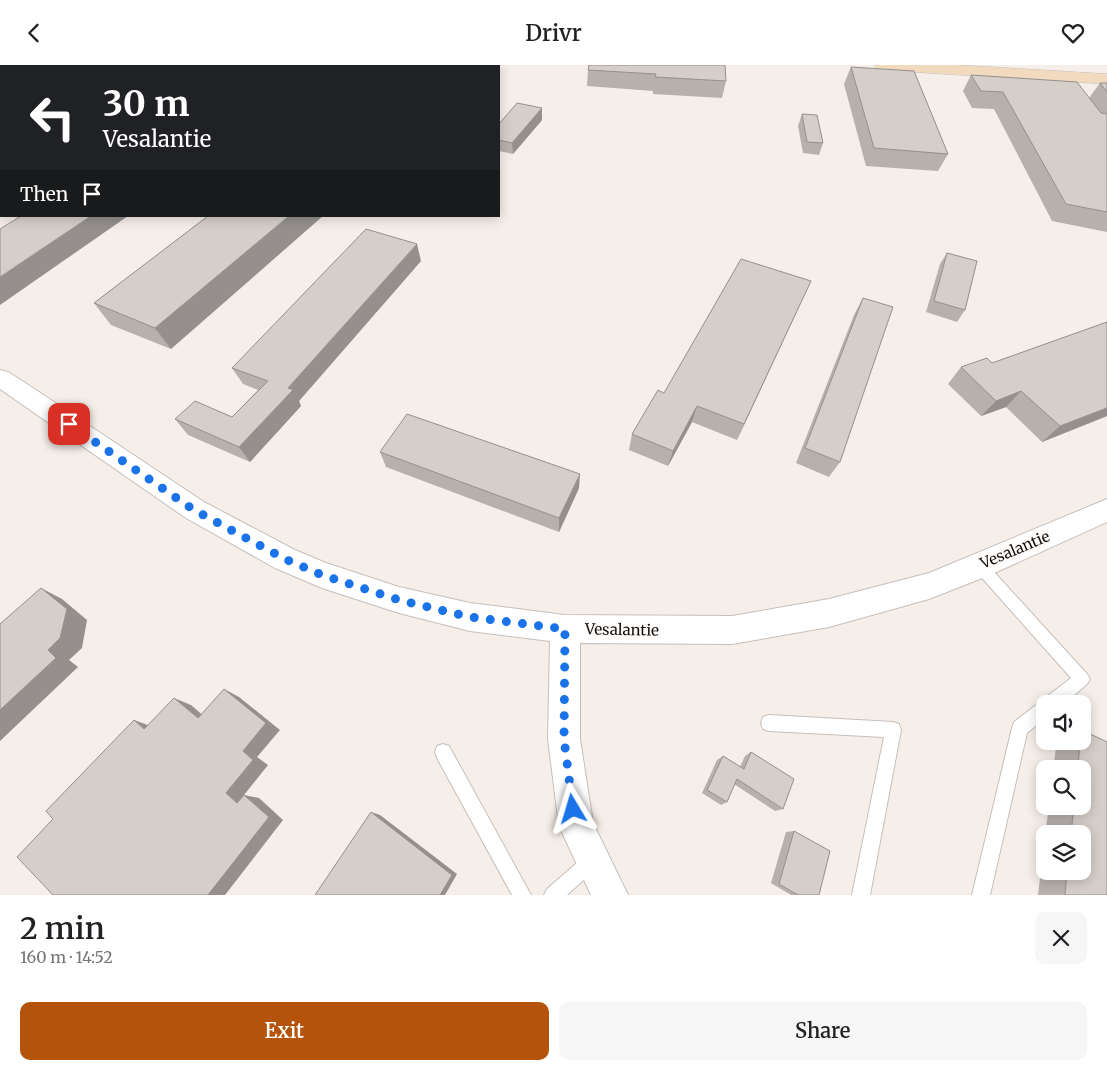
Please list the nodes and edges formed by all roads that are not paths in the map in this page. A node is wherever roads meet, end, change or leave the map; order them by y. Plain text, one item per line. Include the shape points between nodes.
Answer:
1 (882, 65) edge
2 (1107, 79) edge
3 (0, 378) edge
4 (1107, 510) edge
5 (980, 566) junction
6 (565, 629) junction
7 (1062, 695) edge
8 (1036, 715) edge
9 (769, 723) dead end
10 (443, 753) dead end
11 (592, 860) junction
12 (522, 895) edge
13 (553, 895) edge
14 (610, 895) edge
15 (861, 895) edge
16 (981, 895) edge

1 - 2 main road
3 - 6 street, Vesalantie via 194,510 322,575 408,603 470,617
4 - 5 street, Vesalantie
5 - 6 street, Vesalantie via 929,586 829,613 732,630
5 - 7 lane via 1082,679
6 - 11 street via 564,739 576,827
8 - 16 lane via 1020,728
9 - 15 lane via 892,729
10 - 12 lane
11 - 13 lane
11 - 14 street

